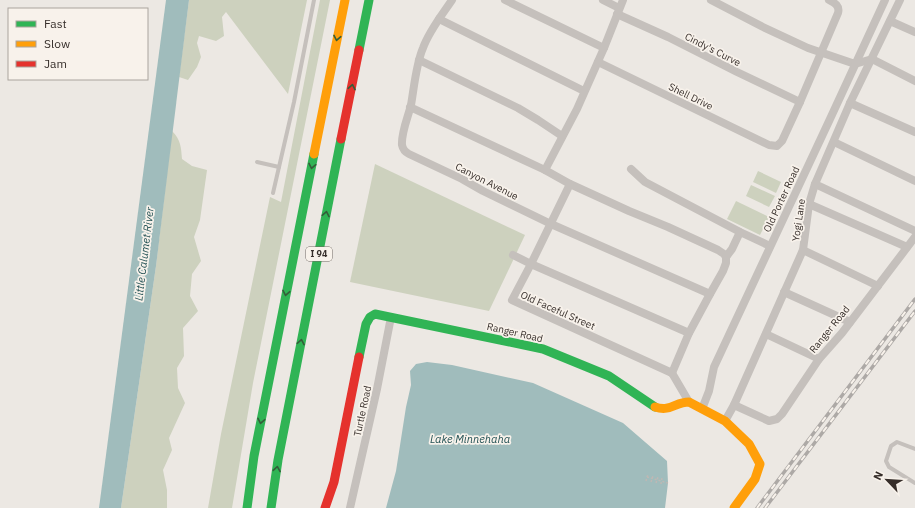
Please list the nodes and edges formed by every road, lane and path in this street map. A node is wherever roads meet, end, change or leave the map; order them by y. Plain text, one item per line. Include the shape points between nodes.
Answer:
1 (314, 0) edge
2 (345, 0) edge
3 (369, 0) edge
4 (452, 0) edge
5 (505, 0) edge
6 (604, 0) edge
7 (623, 0) edge
8 (711, 0) edge
9 (829, 0) edge
10 (885, 0) edge
11 (900, 0) edge
12 (618, 11) junction
13 (439, 19) junction
14 (890, 21) junction
15 (915, 32) edge
16 (604, 48) junction
17 (821, 52) junction
18 (872, 59) junction
19 (419, 60) junction
20 (598, 62) junction
21 (855, 64) junction
22 (915, 81) edge
23 (584, 91) junction
24 (800, 102) junction
25 (850, 103) junction
26 (410, 107) junction
27 (915, 132) edge
28 (562, 136) junction
29 (834, 142) junction
30 (258, 162) dead end
31 (279, 167) junction
32 (632, 169) dead end
33 (545, 170) junction
34 (915, 181) edge
35 (570, 184) junction
36 (815, 184) junction
37 (273, 193) dead end
38 (808, 204) junction
39 (551, 224) junction
40 (915, 231) edge
41 (740, 232) junction
42 (915, 237) edge
43 (770, 246) junction
44 (907, 247) junction
45 (803, 250) junction
46 (513, 255) dead end
47 (726, 257) junction
48 (531, 264) junction
49 (878, 286) junction
50 (784, 292) junction
51 (710, 294) junction
52 (391, 317) junction
53 (850, 322) junction
54 (689, 333) junction
55 (766, 334) junction
56 (819, 359) junction
57 (672, 373) junction
58 (689, 402) junction
59 (734, 405) junction
60 (702, 409) junction
61 (725, 421) junction
62 (915, 449) edge
63 (648, 474) dead end
64 (647, 478) junction
65 (657, 479) junction
66 (662, 480) junction
67 (646, 481) dead end
68 (656, 483) dead end
69 (668, 483) dead end
70 (915, 483) edge
71 (661, 484) dead end
72 (247, 508) edge
73 (271, 508) edge
74 (326, 508) edge
75 (350, 508) edge
76 (734, 508) edge

1 - 31 lane
2 -> 72 main road, I 94 via 265,398
73 -> 3 main road, I 94 via 278,460
4 - 13 street, Canyon Avenue
5 - 16 street
6 - 12 street, Cindy's Curve
7 - 12 street
8 - 17 street via 763,27
9 - 17 street via 839,7 839,10
10 - 21 street, Old Porter Road
11 - 14 street, Yogi Lane
12 - 16 street
12 - 24 street, Cindy's Curve
13 - 19 street, Canyon Avenue via 423,47
13 - 23 street
14 - 15 street
14 - 18 street, Yogi Lane
16 - 20 street
17 - 21 street
17 - 24 street
18 - 21 street
18 - 22 street
18 - 25 street, Yogi Lane
19 - 26 street, Canyon Avenue
19 - 28 street via 518,108
20 - 23 street
20 - 24 street, Shell Drive via 769,146 777,146 782,141
21 - 43 street, Old Porter Road
23 - 28 street
25 - 27 street
25 - 29 street, Yogi Lane
26 - 33 street
26 - 39 street, Canyon Avenue via 402,141 406,152
28 - 33 street
29 - 34 street
29 - 36 street, Yogi Lane
30 - 31 lane
31 - 37 lane
32 - 41 street via 645,182
33 - 35 street
35 - 39 street, Old Faceful Street
35 - 47 street via 718,250
36 - 38 street, Yogi Lane
36 - 40 street
38 - 44 street
38 - 45 street, Yogi Lane
39 - 48 street, Old Faceful Street
39 - 51 street, Canyon Avenue
41 - 43 street
41 - 47 street
42 - 44 street, Ranger Road
43 - 60 street, Old Porter Road via 714,367
44 - 49 street, Ranger Road
45 - 49 street
45 - 50 street, Yogi Lane
46 - 48 street
47 - 51 street via 723,271
48 - 54 street
48 - 57 street, Old Faceful Street via 512,300
49 - 53 street, Ranger Road
50 - 53 street
50 - 55 street, Yogi Lane
51 - 54 street
52 - 58 main road, Ranger Road via 543,349 609,376 656,408 666,409
52 - 74 main road, Ranger Road via 375,314 366,324 334,482
52 - 75 street, Turtle Road
53 - 56 street, Ranger Road
54 - 57 street
55 - 56 street
55 - 59 street, Yogi Lane
56 - 59 street, Ranger Road via 777,419 769,421
57 - 58 street
58 - 60 main road
59 - 61 street, Yogi Lane
60 - 61 main road
61 - 76 main road via 749,444 760,464 755,479
62 - 70 lane via 897,442 891,446 886,461 890,467
63 - 64 path
64 - 65 path
64 - 67 path
65 - 66 path
65 - 68 path
66 - 69 path
66 - 71 path

